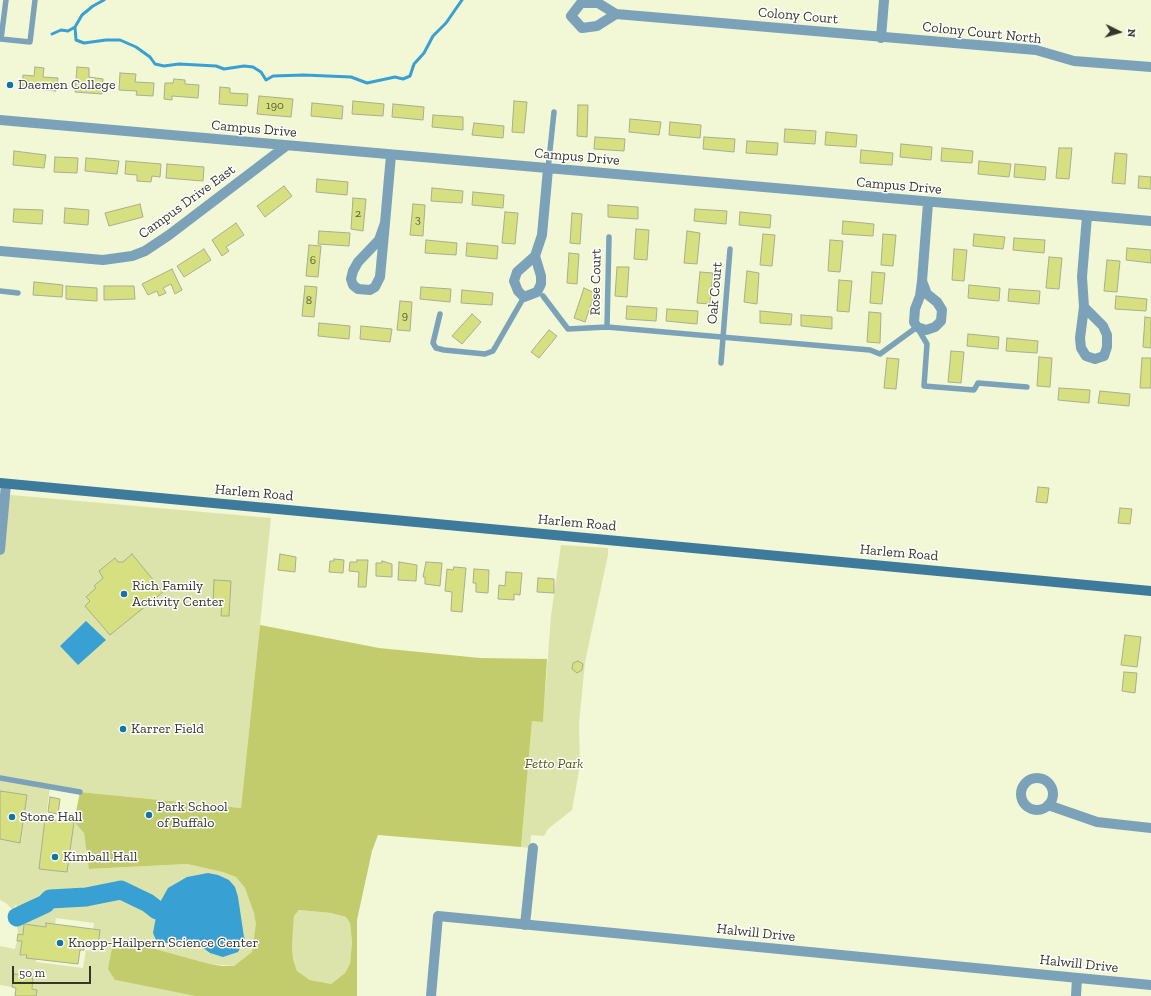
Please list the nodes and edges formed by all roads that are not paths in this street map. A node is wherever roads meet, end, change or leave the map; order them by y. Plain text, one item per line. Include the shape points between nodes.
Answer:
1 (6, 0) edge
2 (35, 0) edge
3 (884, 0) edge
4 (616, 14) dead end
5 (881, 38) junction
6 (1, 39) edge
7 (1151, 67) edge
8 (554, 112) dead end
9 (0, 120) edge
10 (286, 146) junction
11 (390, 155) junction
12 (548, 169) junction
13 (928, 203) junction
14 (1087, 216) junction
15 (1151, 221) edge
16 (385, 224) junction
17 (609, 237) dead end
18 (730, 249) dead end
19 (0, 252) edge
20 (535, 256) junction
21 (922, 281) junction
22 (0, 291) edge
23 (18, 293) dead end
24 (543, 296) dead end
25 (524, 297) junction
26 (1084, 307) junction
27 (440, 314) dead end
28 (607, 327) junction
29 (917, 327) junction
30 (723, 338) junction
31 (721, 363) dead end
32 (1028, 387) dead end
33 (3, 483) edge
34 (0, 550) edge
35 (1151, 591) edge
36 (0, 778) edge
37 (80, 792) dead end
38 (1048, 805) dead end
39 (1151, 828) edge
40 (532, 848) dead end
41 (525, 925) junction
42 (1077, 978) junction
43 (1151, 986) edge
44 (431, 996) edge
45 (1076, 996) edge

1 - 6 lane
2 - 6 lane via 30,42
3 - 5 street
4 - 5 street, Colony Court
5 - 7 street, Colony Court North via 1036,50 1074,61
8 - 12 lane
9 - 10 street, Campus Drive
10 - 11 street, Campus Drive
10 - 19 street, Campus Drive East via 169,235 132,256 103,260
11 - 12 street, Campus Drive
11 - 16 street
12 - 13 street, Campus Drive
12 - 20 street via 542,235
13 - 14 street, Campus Drive
13 - 21 street
14 - 15 street, Campus Drive
14 - 26 street via 1082,277
16 - 16 street via 379,240 353,271 351,279 358,289 370,290 375,287 380,277
17 - 28 lane, Rose Court
18 - 30 lane, Oak Court
20 - 25 street via 541,284 537,292
20 - 25 street via 517,272 514,281 518,292
21 - 29 street via 915,309 914,322
21 - 29 street via 927,294 942,310 941,321 935,327 926,330
22 - 23 lane
24 - 28 lane via 568,329
25 - 27 lane via 493,351 485,354 436,348 433,343
26 - 26 street via 1081,348 1086,356 1095,359 1104,356 1107,335 1103,326
28 - 30 lane
29 - 30 lane via 880,354 870,350
29 - 32 lane via 927,344 924,386 974,390 978,383
30 - 31 lane, Oak Court
33 - 34 street
33 - 35 main road, Harlem Road
36 - 37 lane
38 - 39 street via 1097,822
40 - 41 street
41 - 42 street, Halwill Drive
41 - 44 street, Halwill Drive via 438,916
42 - 43 street, Halwill Drive
42 - 45 street

